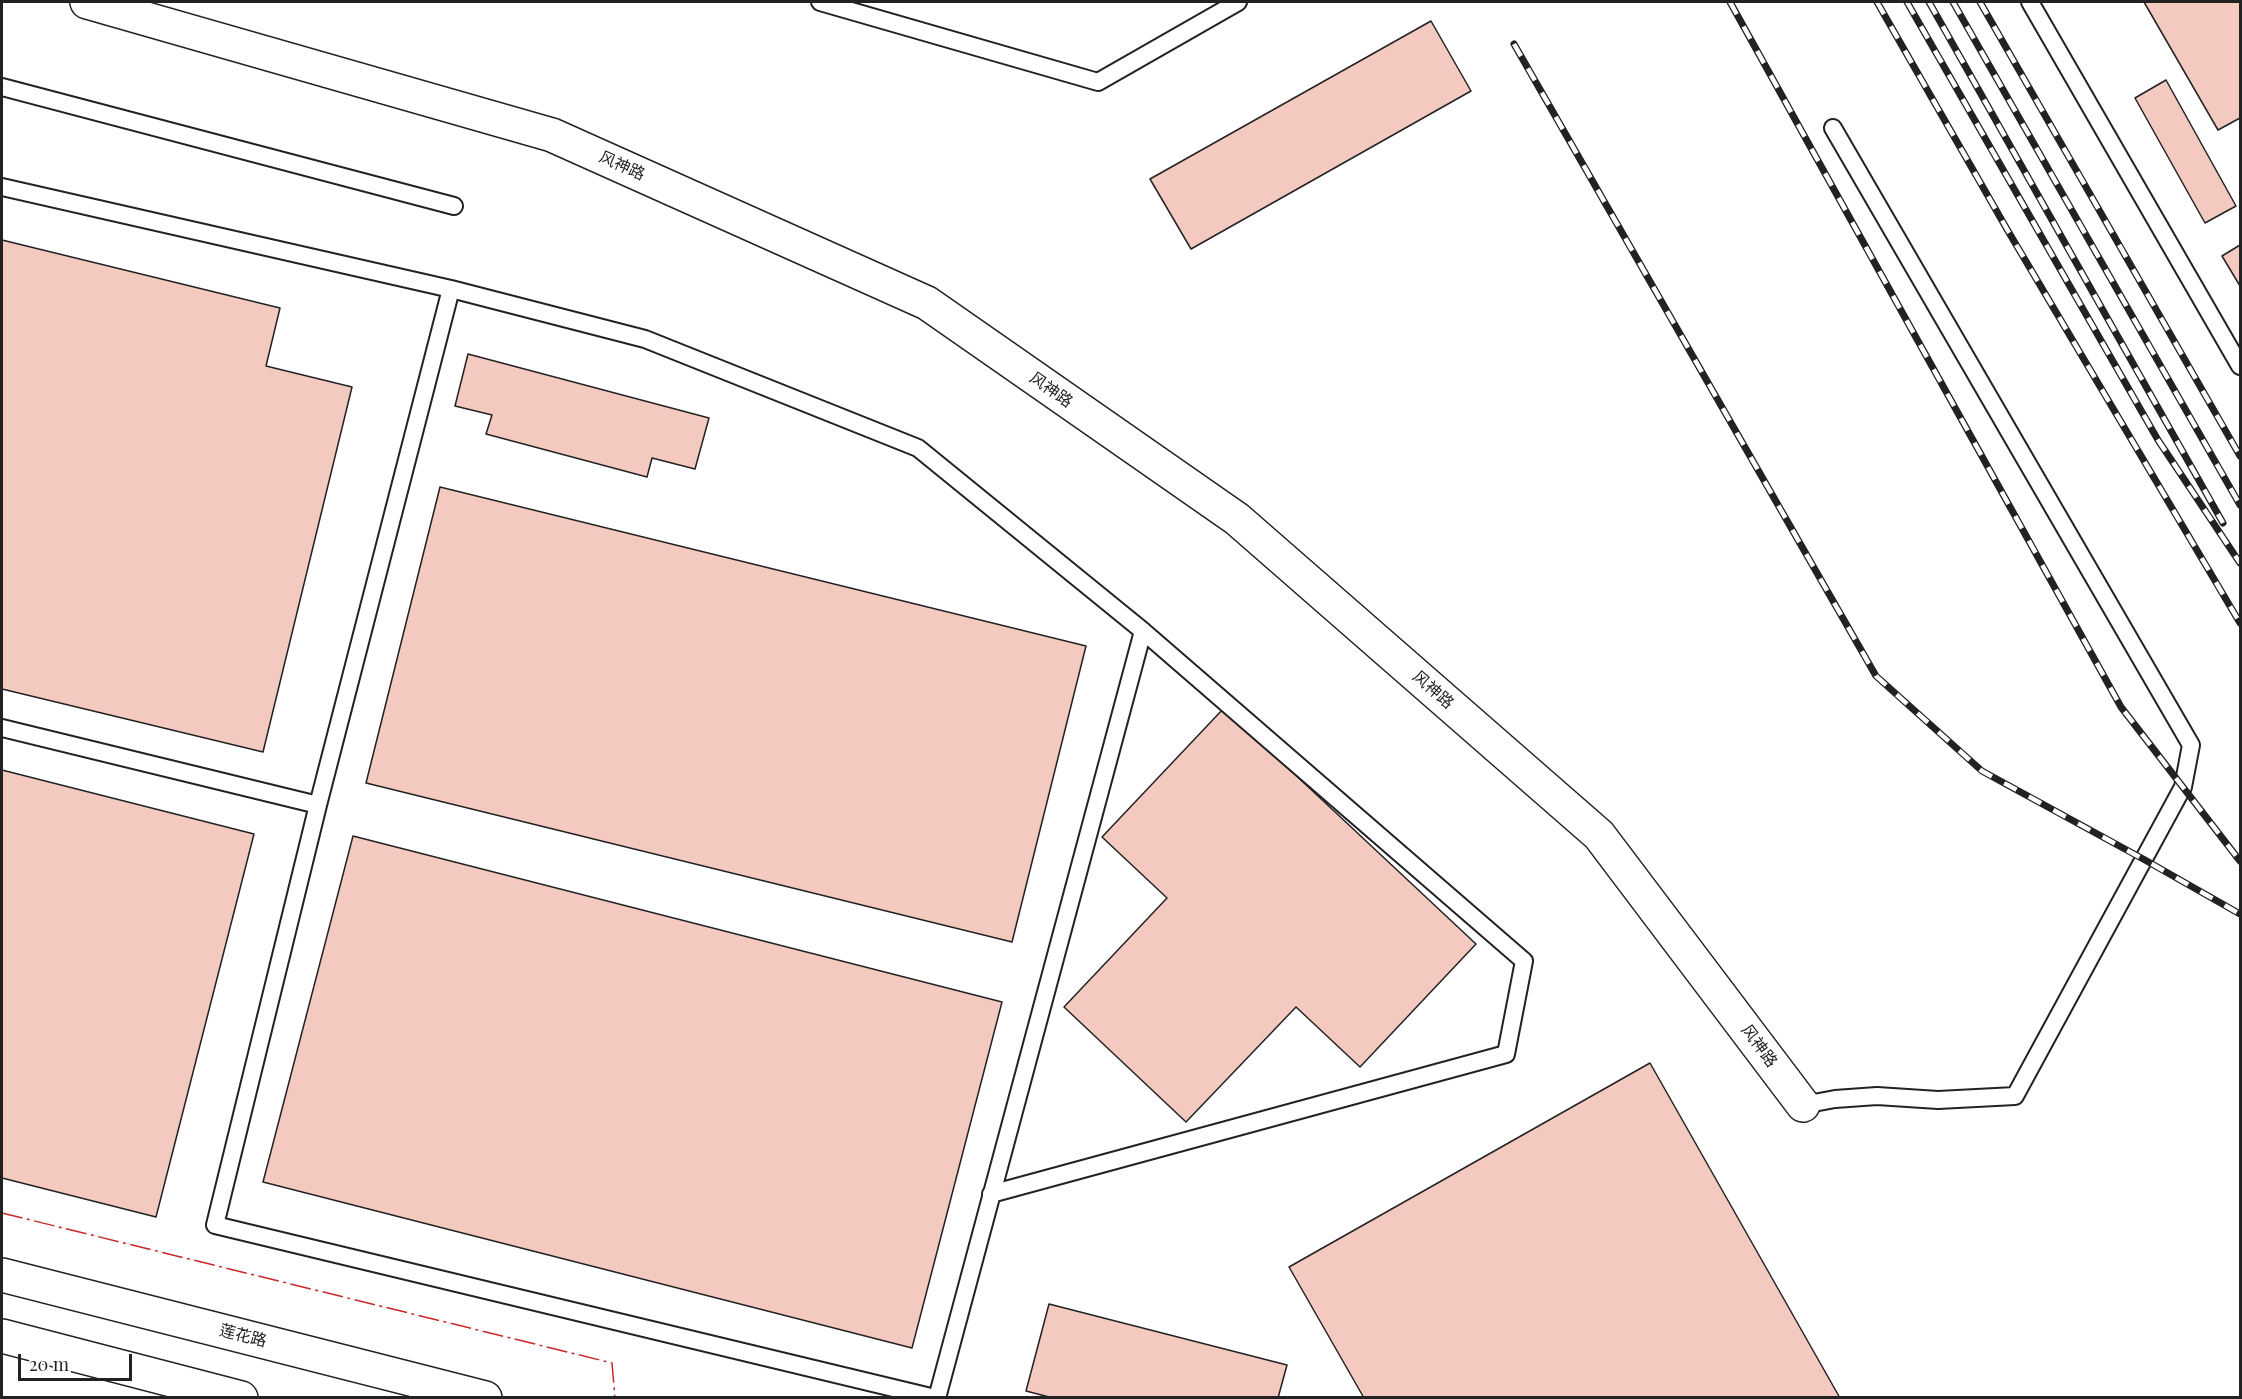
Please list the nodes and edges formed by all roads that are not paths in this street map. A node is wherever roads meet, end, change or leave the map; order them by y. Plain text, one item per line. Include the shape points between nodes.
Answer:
1 (87, 2) edge
2 (820, 2) edge
3 (1238, 2) edge
4 (2030, 2) edge
5 (2, 87) edge
6 (1833, 128) dead end
7 (2, 187) edge
8 (454, 206) dead end
9 (451, 289) junction
10 (2241, 366) edge
11 (1143, 631) junction
12 (2, 728) edge
13 (318, 805) junction
14 (1803, 1105) joint
15 (991, 1194) junction
16 (2, 1275) edge
17 (2, 1336) edge
18 (241, 1398) edge
19 (485, 1398) edge
20 (936, 1398) edge

1 - 14 street, 风神路 via 552,135 927,303 1237,519 1599,835
2 - 3 lane via 1098,82
4 - 10 lane
5 - 8 lane
6 - 14 lane via 2191,745 2183,787 2015,1096 1938,1100 1866,1097
7 - 9 lane
9 - 11 lane via 645,339 918,447
9 - 13 lane
11 - 15 lane
11 - 15 lane via 1524,962 1506,1054
12 - 13 lane
13 - 20 lane via 215,1225
15 - 20 lane
16 - 19 street, 莲花路
17 - 18 street

